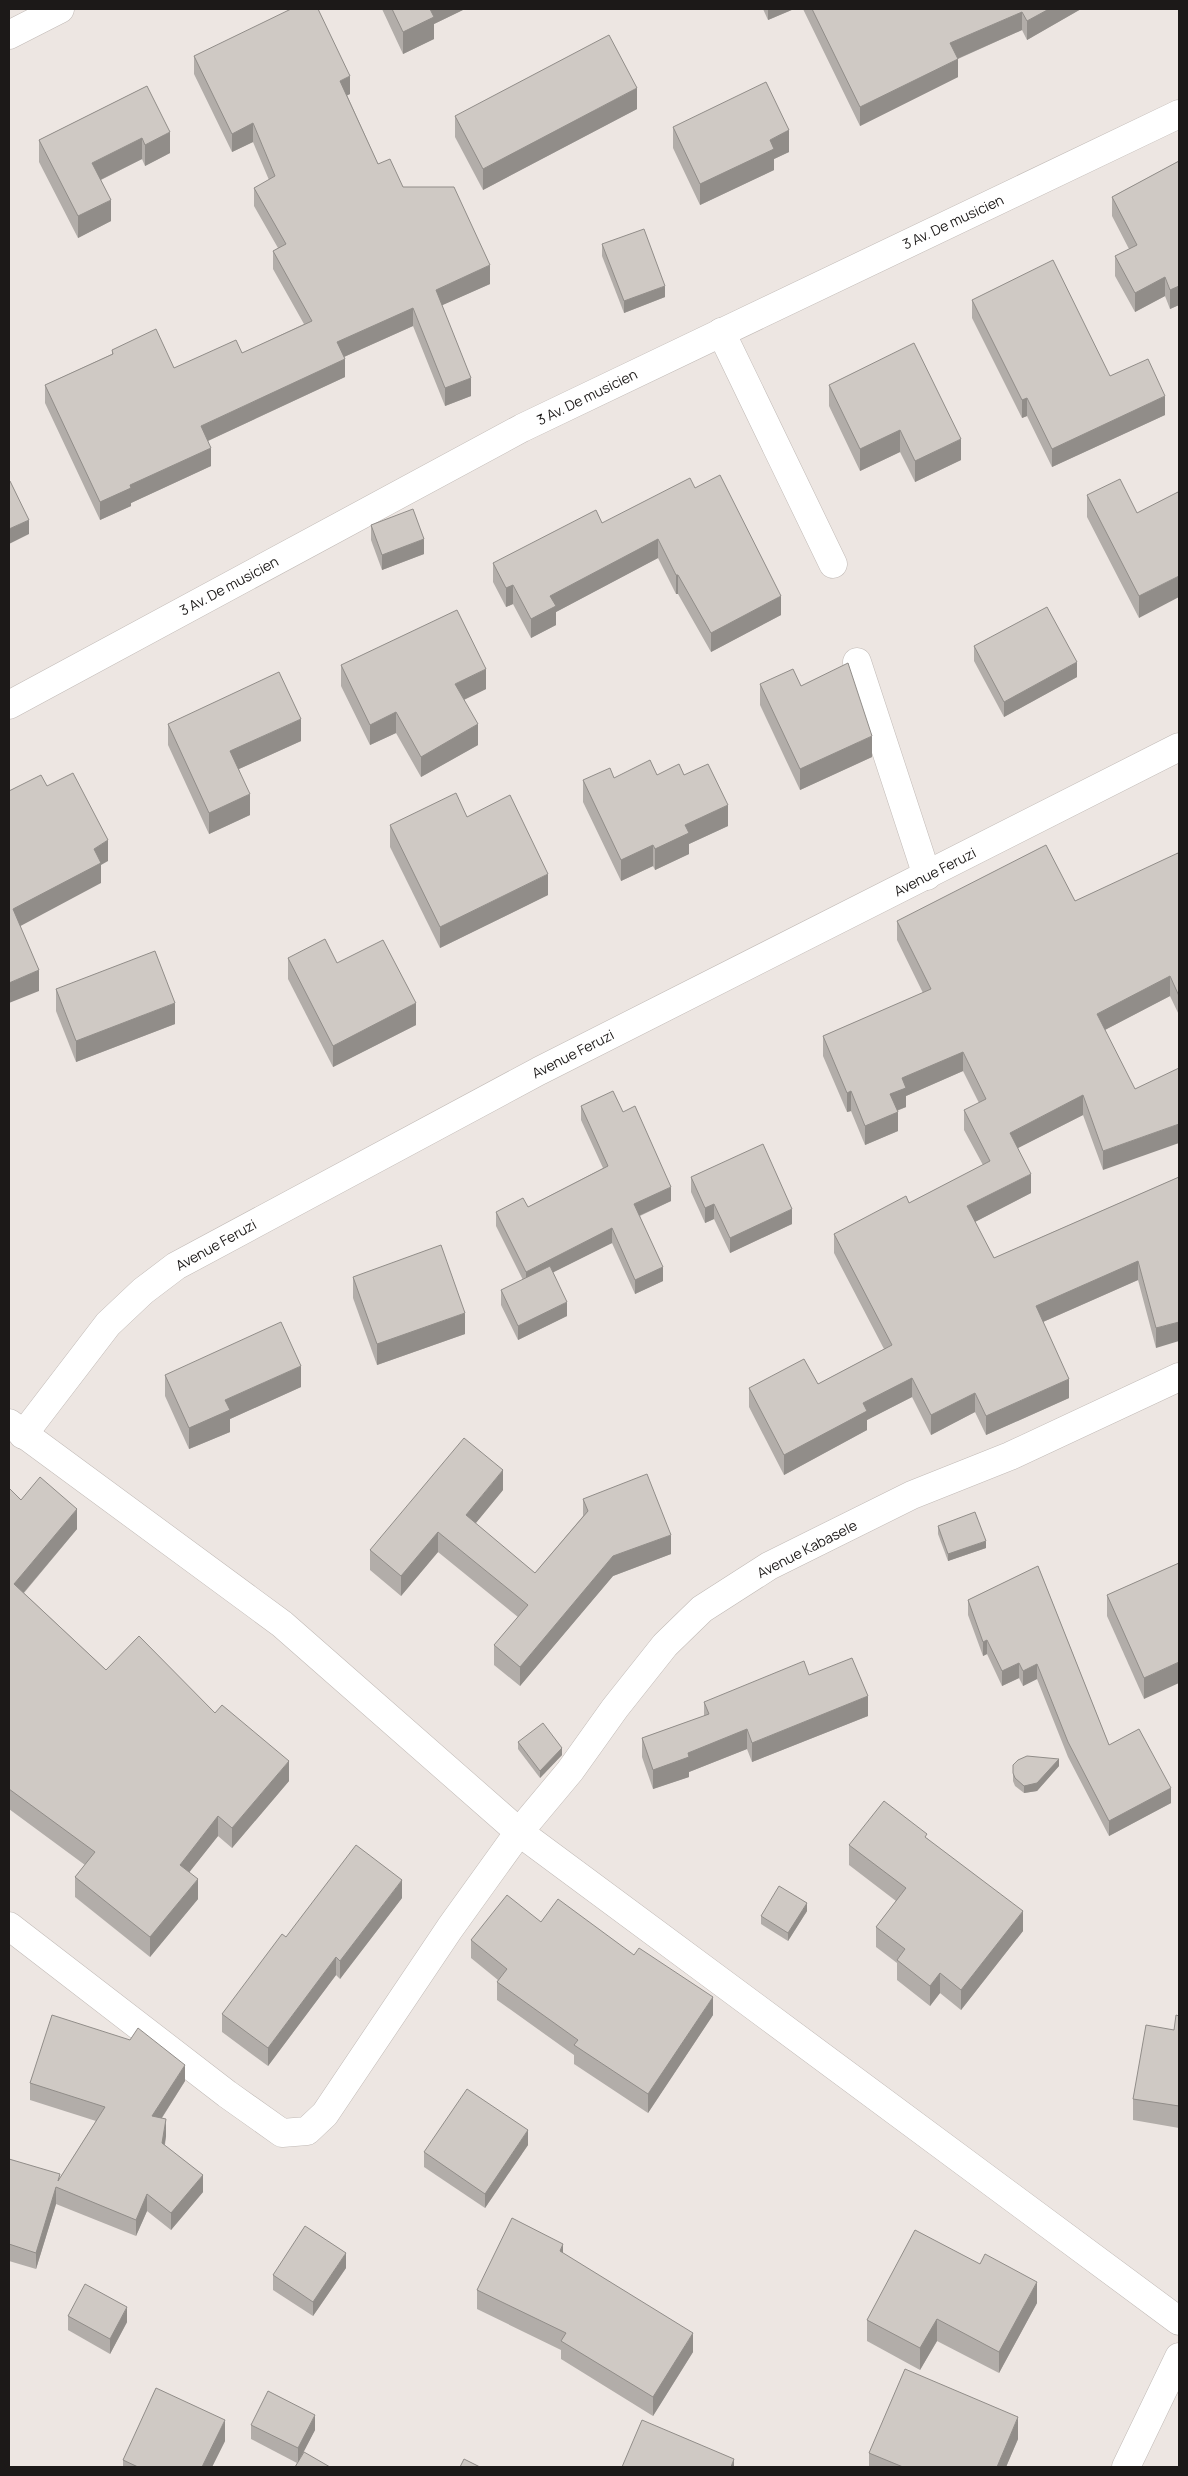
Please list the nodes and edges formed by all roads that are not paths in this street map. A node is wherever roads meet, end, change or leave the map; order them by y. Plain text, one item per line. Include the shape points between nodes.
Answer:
1 (60, 9) edge
2 (9, 35) edge
3 (1179, 114) edge
4 (721, 332) junction
5 (833, 564) dead end
6 (857, 662) dead end
7 (9, 705) edge
8 (1179, 747) edge
9 (927, 876) junction
10 (1179, 1377) edge
11 (16, 1429) edge
12 (519, 1832) junction
13 (9, 1926) edge
14 (1179, 2321) edge
15 (1179, 2357) edge
16 (1126, 2467) edge

1 - 2 street
3 - 4 street, 3 Av. De musicien
4 - 5 street
4 - 7 street, 3 Av. De musicien via 522,428
6 - 9 street
8 - 9 street, Avenue Feruzi
9 - 11 street, Avenue Feruzi via 540,1071 176,1266 108,1324
10 - 12 street, Avenue Kabasele via 1010,1456 912,1495 769,1566 702,1609 664,1645 570,1771
11 - 12 street via 282,1624
12 - 13 street, Avenue Kabasele via 325,2114 306,2131 292,2134 282,2133 227,2094
12 - 14 street
15 - 16 street

